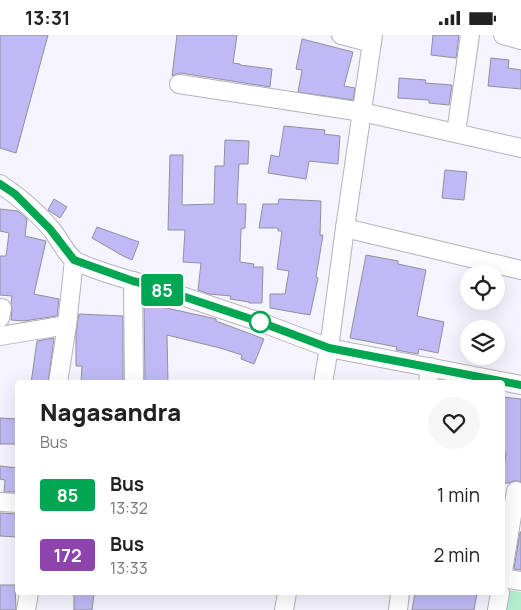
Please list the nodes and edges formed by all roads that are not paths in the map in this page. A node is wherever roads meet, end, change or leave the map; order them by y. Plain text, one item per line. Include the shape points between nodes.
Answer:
1 (341, 35) edge
2 (470, 35) edge
3 (502, 35) edge
4 (372, 39) edge
5 (521, 40) edge
6 (179, 84) dead end
7 (362, 111) junction
8 (456, 133) junction
9 (521, 148) edge
10 (0, 184) edge
11 (345, 228) junction
12 (74, 260) junction
13 (521, 270) edge
14 (133, 281) junction
15 (67, 325) junction
16 (0, 336) edge
17 (329, 348) junction
18 (429, 375) edge
19 (58, 380) edge
20 (134, 380) edge
21 (324, 380) edge
22 (475, 380) edge
23 (505, 383) edge
24 (521, 385) edge
25 (513, 491) edge
26 (0, 502) edge
27 (15, 503) edge
28 (505, 554) edge
29 (505, 578) edge
30 (521, 581) edge
31 (29, 595) edge
32 (287, 595) edge
33 (400, 595) edge
34 (500, 595) edge
35 (26, 610) edge
36 (284, 610) edge
37 (398, 610) edge
38 (497, 610) edge

1 - 4 street
2 - 8 street
3 - 5 street
4 - 7 street
6 - 7 street
7 - 8 street
7 - 11 street
8 - 9 street
10 - 12 street via 15,194 50,229
11 - 13 street
11 - 17 street
12 - 14 street
12 - 15 street
14 - 17 street
14 - 20 street
15 - 16 street
15 - 19 street
17 - 18 street
17 - 21 street
18 - 22 street
23 - 24 street
25 - 28 street
26 - 27 street
29 - 30 street
31 - 35 street
32 - 36 street
33 - 37 street
34 - 38 street

